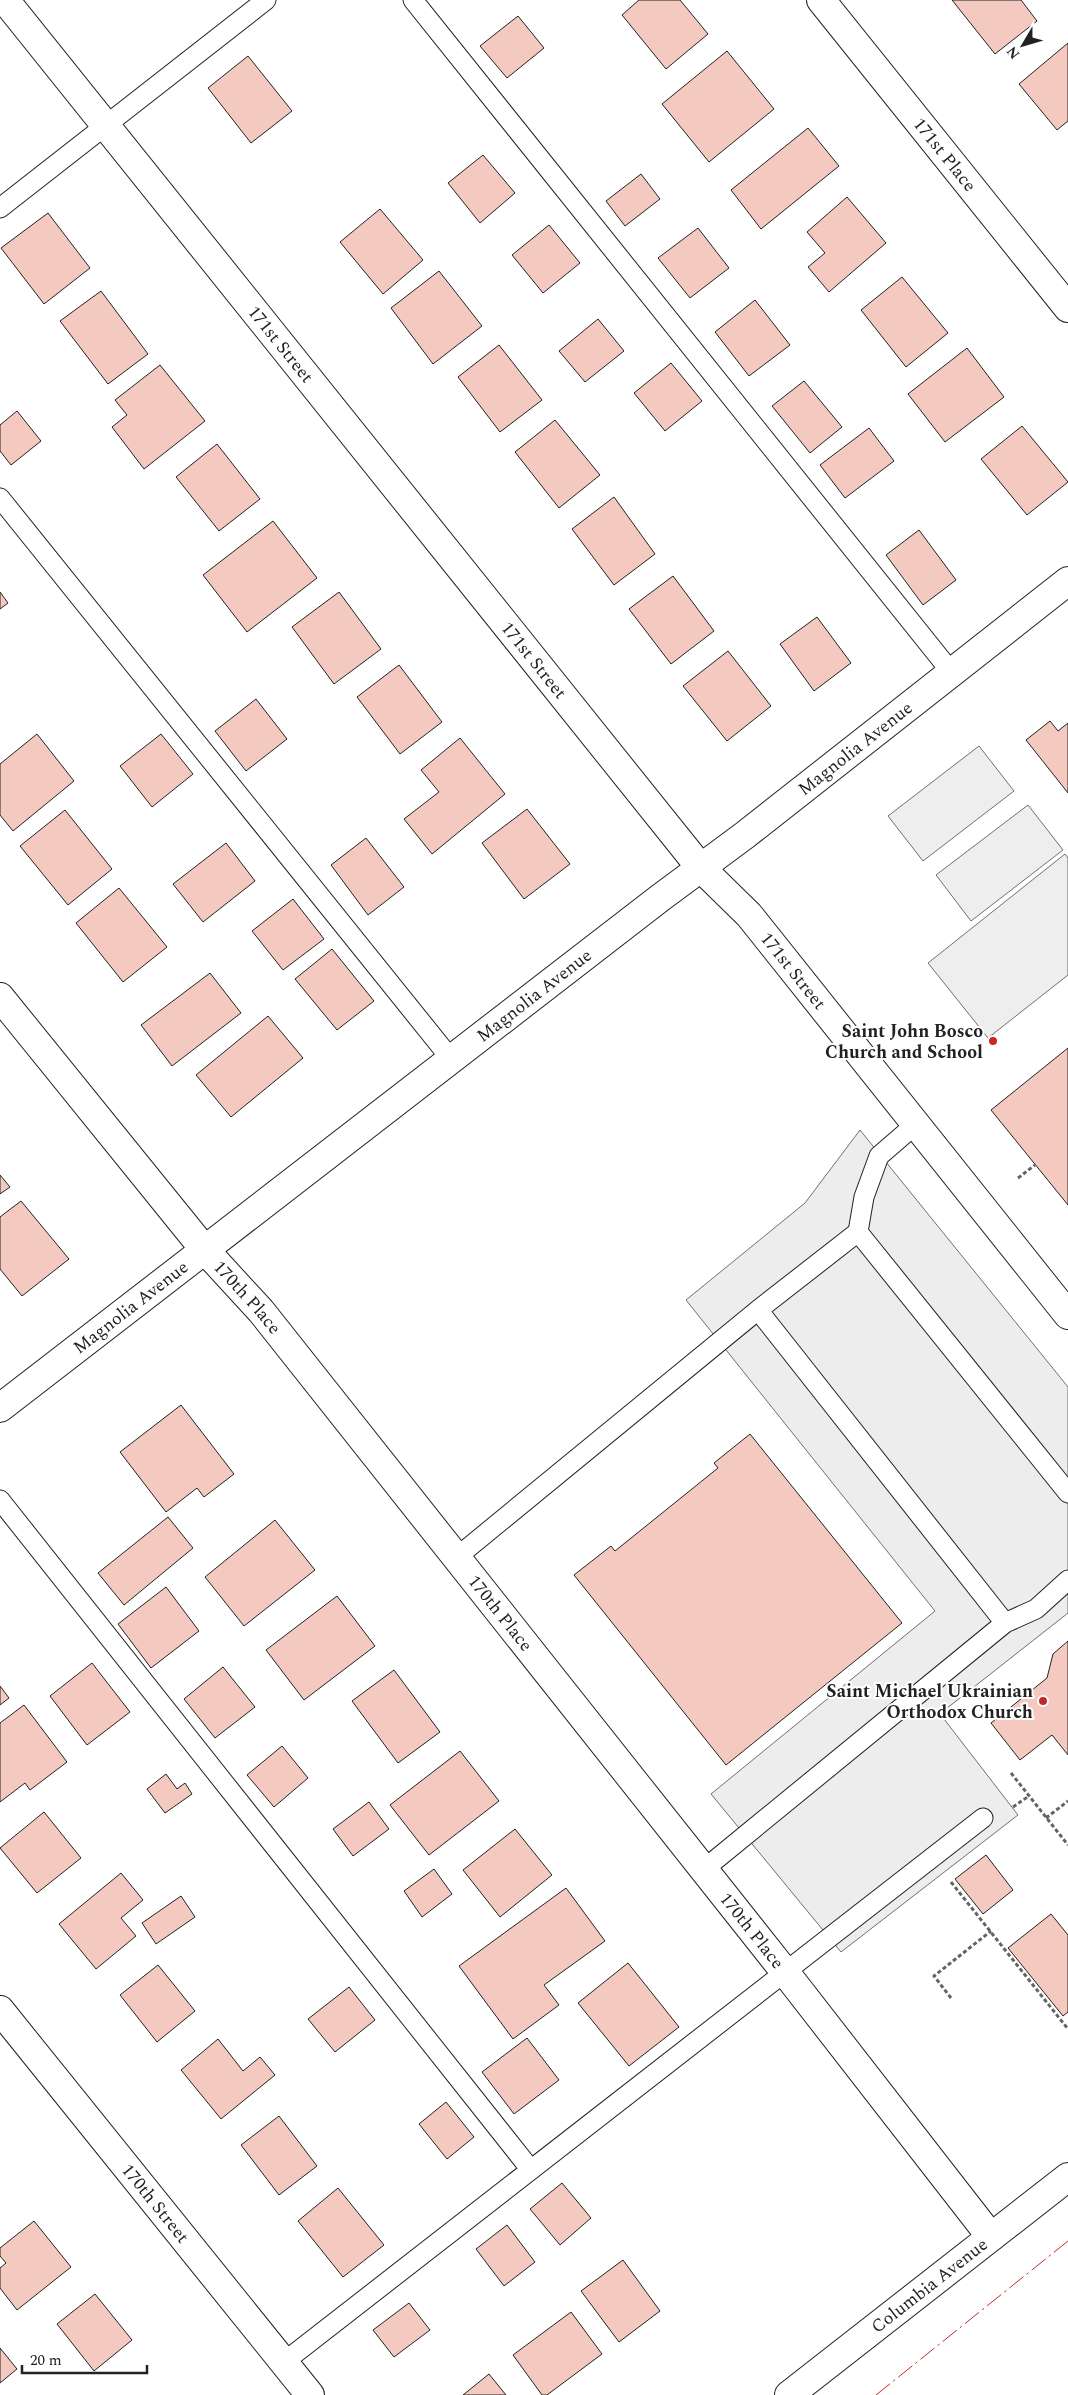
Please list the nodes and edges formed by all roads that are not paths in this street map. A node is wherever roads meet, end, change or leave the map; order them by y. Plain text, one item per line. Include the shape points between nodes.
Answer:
1 (5, 0) edge
2 (266, 0) edge
3 (412, 0) edge
4 (821, 0) edge
5 (106, 126) junction
6 (0, 208) edge
7 (1068, 308) edge
8 (0, 498) edge
9 (1068, 581) edge
10 (952, 672) junction
11 (700, 867) junction
12 (0, 997) edge
13 (451, 1059) junction
14 (916, 1124) junction
15 (858, 1232) junction
16 (204, 1249) junction
17 (758, 1310) junction
18 (1068, 1315) edge
19 (0, 1408) edge
20 (1068, 1494) edge
21 (0, 1500) edge
22 (457, 1557) junction
23 (1068, 1580) edge
24 (1005, 1623) junction
25 (983, 1818) dead end
26 (704, 1870) junction
27 (785, 1972) junction
28 (0, 2010) edge
29 (531, 2170) junction
30 (1068, 2177) edge
31 (991, 2237) junction
32 (284, 2362) junction
33 (310, 2395) edge
34 (789, 2395) edge

1 - 5 street, 171st Street
2 - 5 lane
3 - 10 lane
4 - 7 street, 171st Place
5 - 6 lane
5 - 11 street, 171st Street
8 - 13 lane
9 - 10 street, Magnolia Avenue
10 - 11 street, Magnolia Avenue
11 - 13 street, Magnolia Avenue
11 - 14 street, 171st Street via 749,914
12 - 16 street, 170th Place
13 - 16 street, Magnolia Avenue
14 - 15 lane via 879,1156 864,1197
14 - 18 street, 171st Street
15 - 17 lane
15 - 20 lane
16 - 19 street, Magnolia Avenue
16 - 22 street, 170th Place via 261,1311
17 - 22 lane
17 - 24 lane
21 - 29 lane
22 - 26 street, 170th Place
23 - 24 lane via 1036,1609
24 - 26 lane
25 - 27 lane
26 - 27 street, 170th Place
27 - 29 lane
27 - 31 street, 170th Place
28 - 32 street, 170th Street
29 - 32 lane
30 - 31 street, Columbia Avenue
31 - 34 street, Columbia Avenue
32 - 33 street, 170th Street

